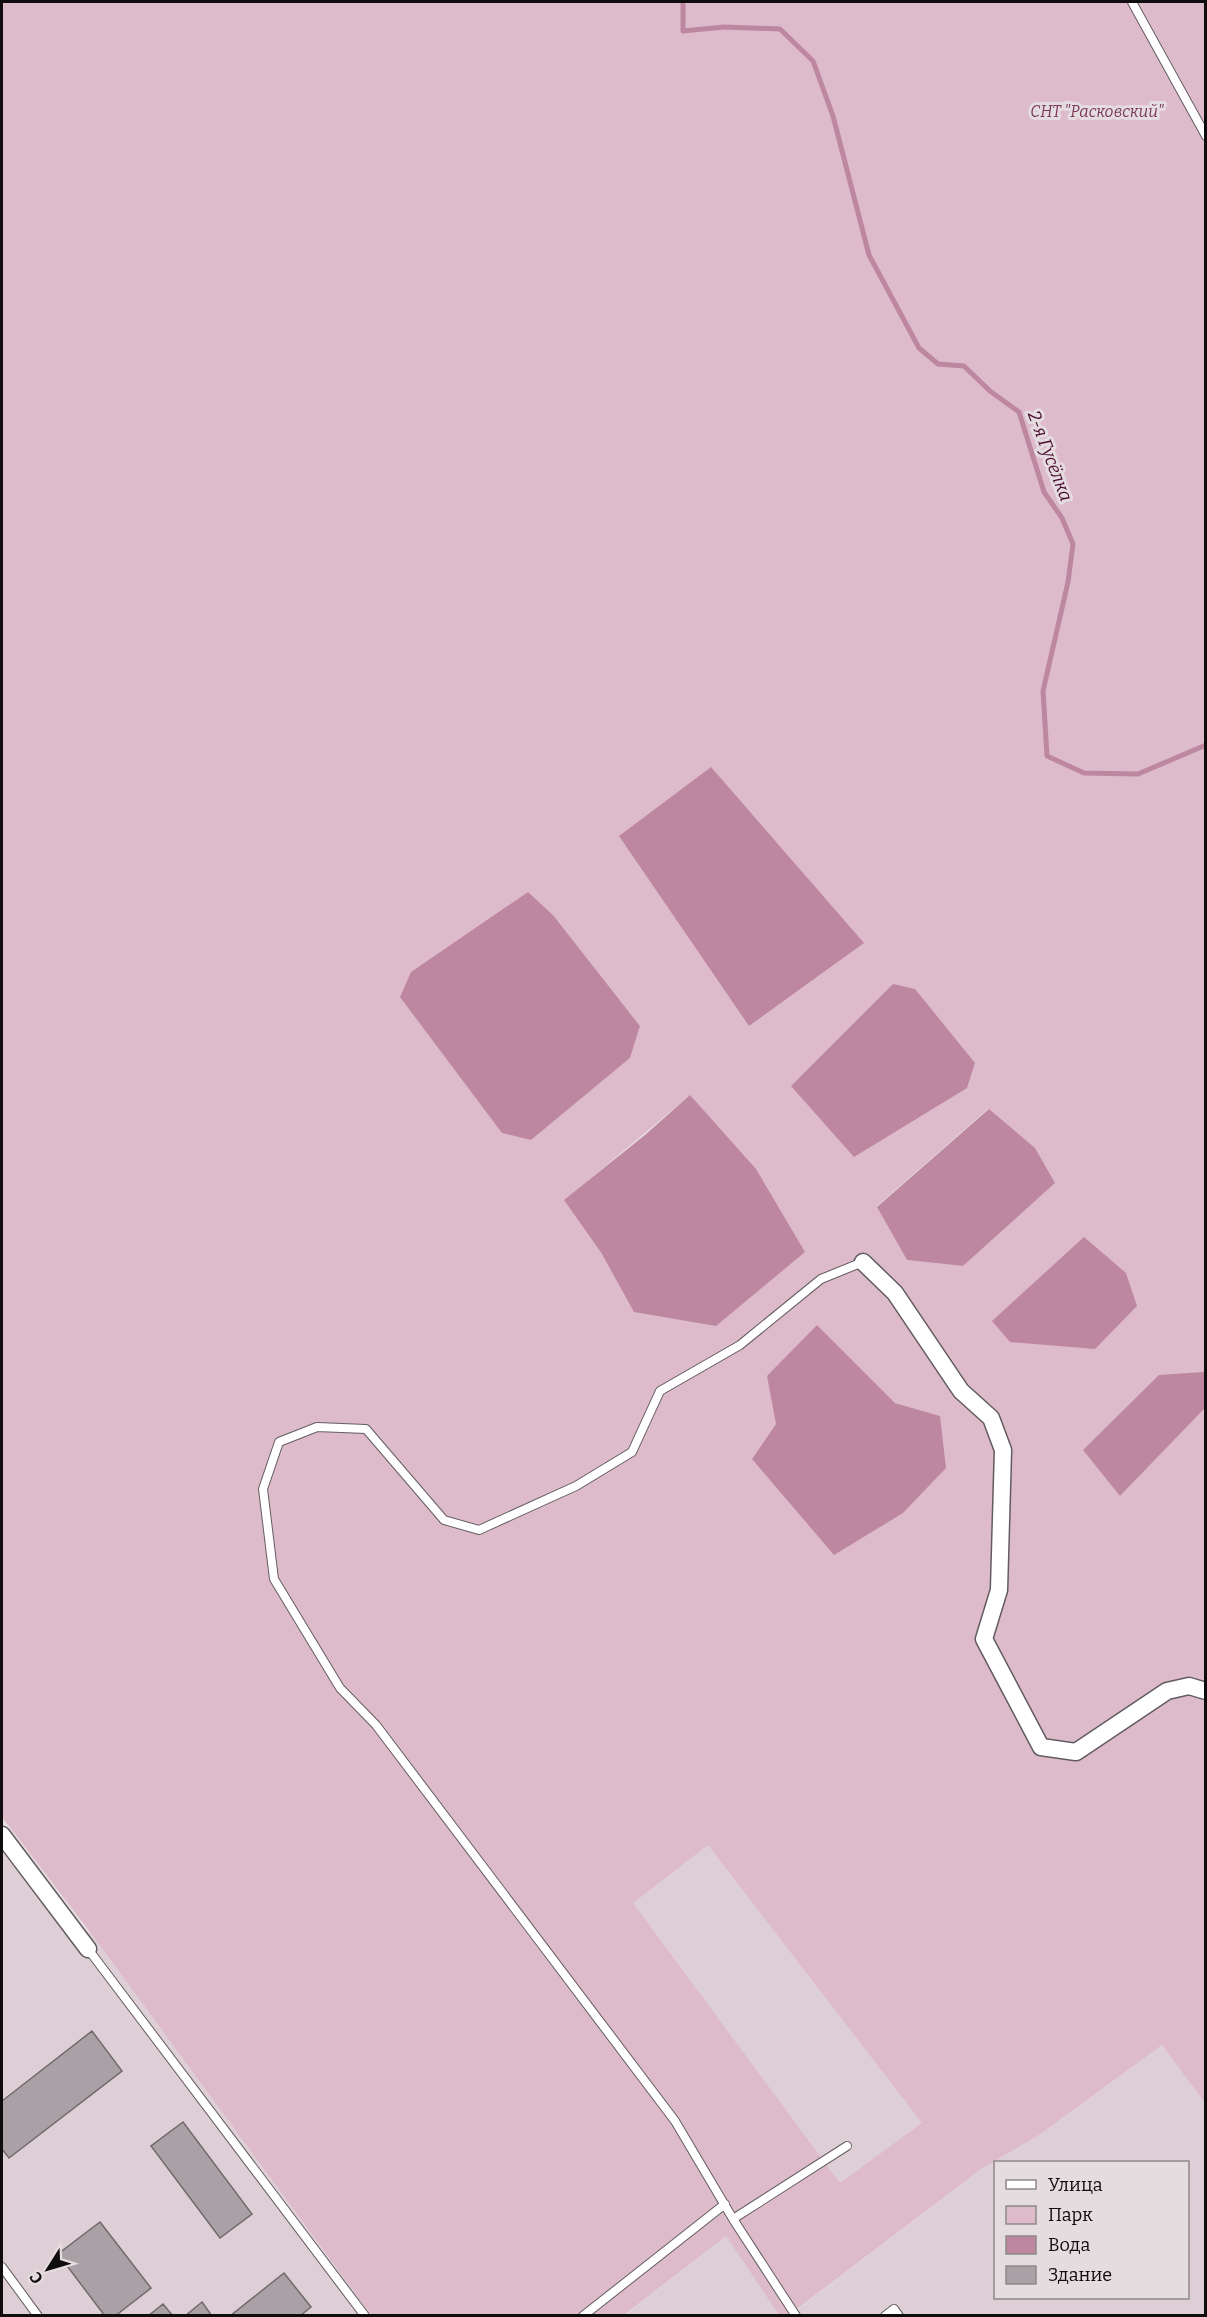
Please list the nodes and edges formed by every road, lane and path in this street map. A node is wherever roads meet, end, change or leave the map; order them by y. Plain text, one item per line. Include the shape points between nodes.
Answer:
1 (1131, 2) edge
2 (1206, 136) edge
3 (863, 1262) joint
4 (1206, 1691) edge
5 (2, 1835) edge
6 (88, 1949) joint
7 (848, 2146) dead end
8 (725, 2204) junction
9 (733, 2219) junction
10 (2, 2267) edge
11 (38, 2316) edge
12 (365, 2316) edge
13 (583, 2316) edge
14 (796, 2316) edge
15 (885, 2316) edge
16 (899, 2316) edge

1 - 2 lane
3 - 4 street via 895,1293 961,1391 991,1418 1003,1450 999,1590 984,1638 1041,1747 1076,1752 1167,1690 1189,1686
3 - 8 lane via 821,1279 740,1345 660,1391 632,1452 576,1486 479,1530 444,1520 366,1429 317,1427 279,1442 262,1489 274,1579 340,1688 376,1725 675,2121
5 - 6 street
6 - 12 lane
7 - 9 lane
8 - 9 lane
8 - 13 lane
9 - 14 lane
10 - 11 lane
15 - 16 lane via 894,2309

